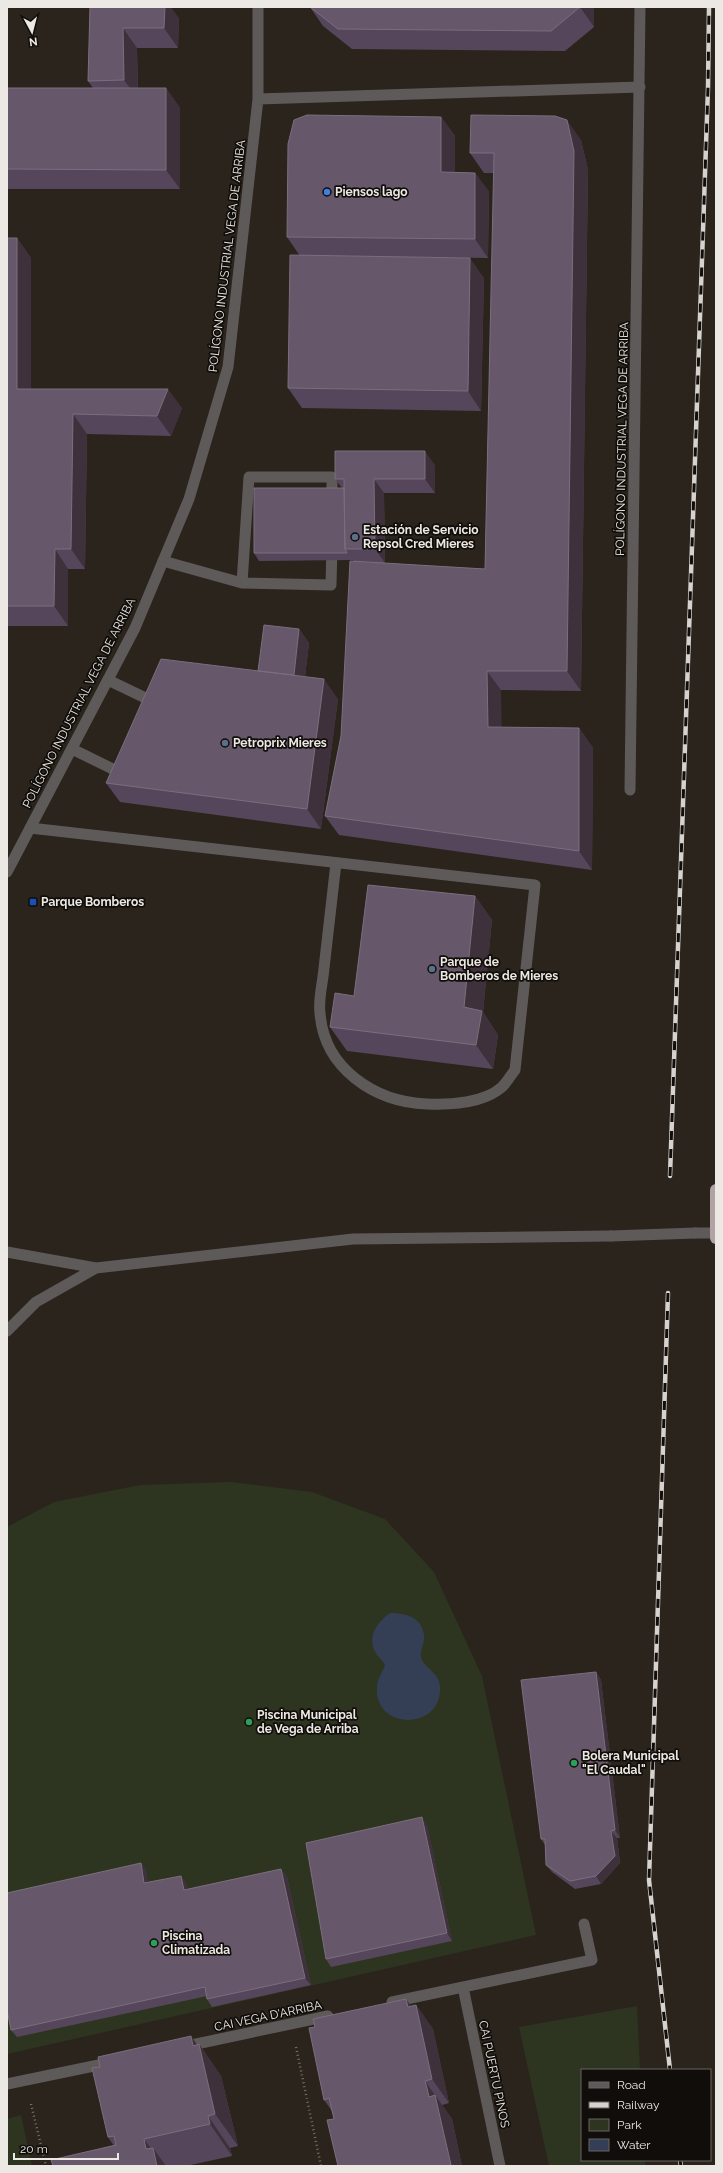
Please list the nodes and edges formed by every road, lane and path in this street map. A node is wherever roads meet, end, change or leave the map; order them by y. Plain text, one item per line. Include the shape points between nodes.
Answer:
1 (258, 7) edge
2 (640, 7) edge
3 (640, 87) junction
4 (258, 99) junction
5 (332, 516) edge
6 (332, 531) edge
7 (162, 561) junction
8 (242, 583) junction
9 (108, 680) junction
10 (162, 706) edge
11 (72, 749) junction
12 (131, 778) edge
13 (630, 790) dead end
14 (30, 828) junction
15 (336, 863) junction
16 (7, 872) edge
17 (716, 1190) edge
18 (716, 1233) edge
19 (716, 1238) edge
20 (7, 1252) edge
21 (96, 1268) junction
22 (7, 1331) edge
23 (584, 1924) dead end
24 (463, 1987) junction
25 (377, 2006) edge
26 (338, 2014) edge
27 (292, 2024) junction
28 (171, 2049) edge
29 (125, 2059) edge
30 (26, 2080) junction
31 (7, 2084) edge
32 (46, 2166) edge
33 (320, 2166) edge
34 (500, 2166) edge

1 - 4 street, POLÍGONO INDUSTRIAL VEGA DE ARRIBA
2 - 3 street, POLÍGONO INDUSTRIAL VEGA DE ARRIBA
3 - 4 street
3 - 13 street, POLÍGONO INDUSTRIAL VEGA DE ARRIBA
4 - 7 street, POLÍGONO INDUSTRIAL VEGA DE ARRIBA via 228,367 189,499
5 - 8 street via 332,477 249,477
6 - 8 street via 331,585
7 - 8 street
7 - 9 street, POLÍGONO INDUSTRIAL VEGA DE ARRIBA via 135,628
9 - 10 street
9 - 11 street, POLÍGONO INDUSTRIAL VEGA DE ARRIBA
11 - 12 street
11 - 14 street, POLÍGONO INDUSTRIAL VEGA DE ARRIBA
14 - 15 street
14 - 16 street, POLÍGONO INDUSTRIAL VEGA DE ARRIBA
15 - 15 street via 319,1012 324,1040 334,1057 351,1075 369,1088 409,1103 466,1102 487,1096 502,1087 516,1070 536,886
17 - 18 highway
18 - 19 highway
18 - 21 street, bridge via 353,1239
20 - 21 street
21 - 22 street via 36,1302
23 - 24 street via 592,1960
24 - 25 street
24 - 34 street, CAI PUERTU PINOS
26 - 27 street, CAI VEGA D'ARRIBA
27 - 28 street, CAI VEGA D'ARRIBA
27 - 33 path
29 - 30 street
30 - 31 street
30 - 32 path

